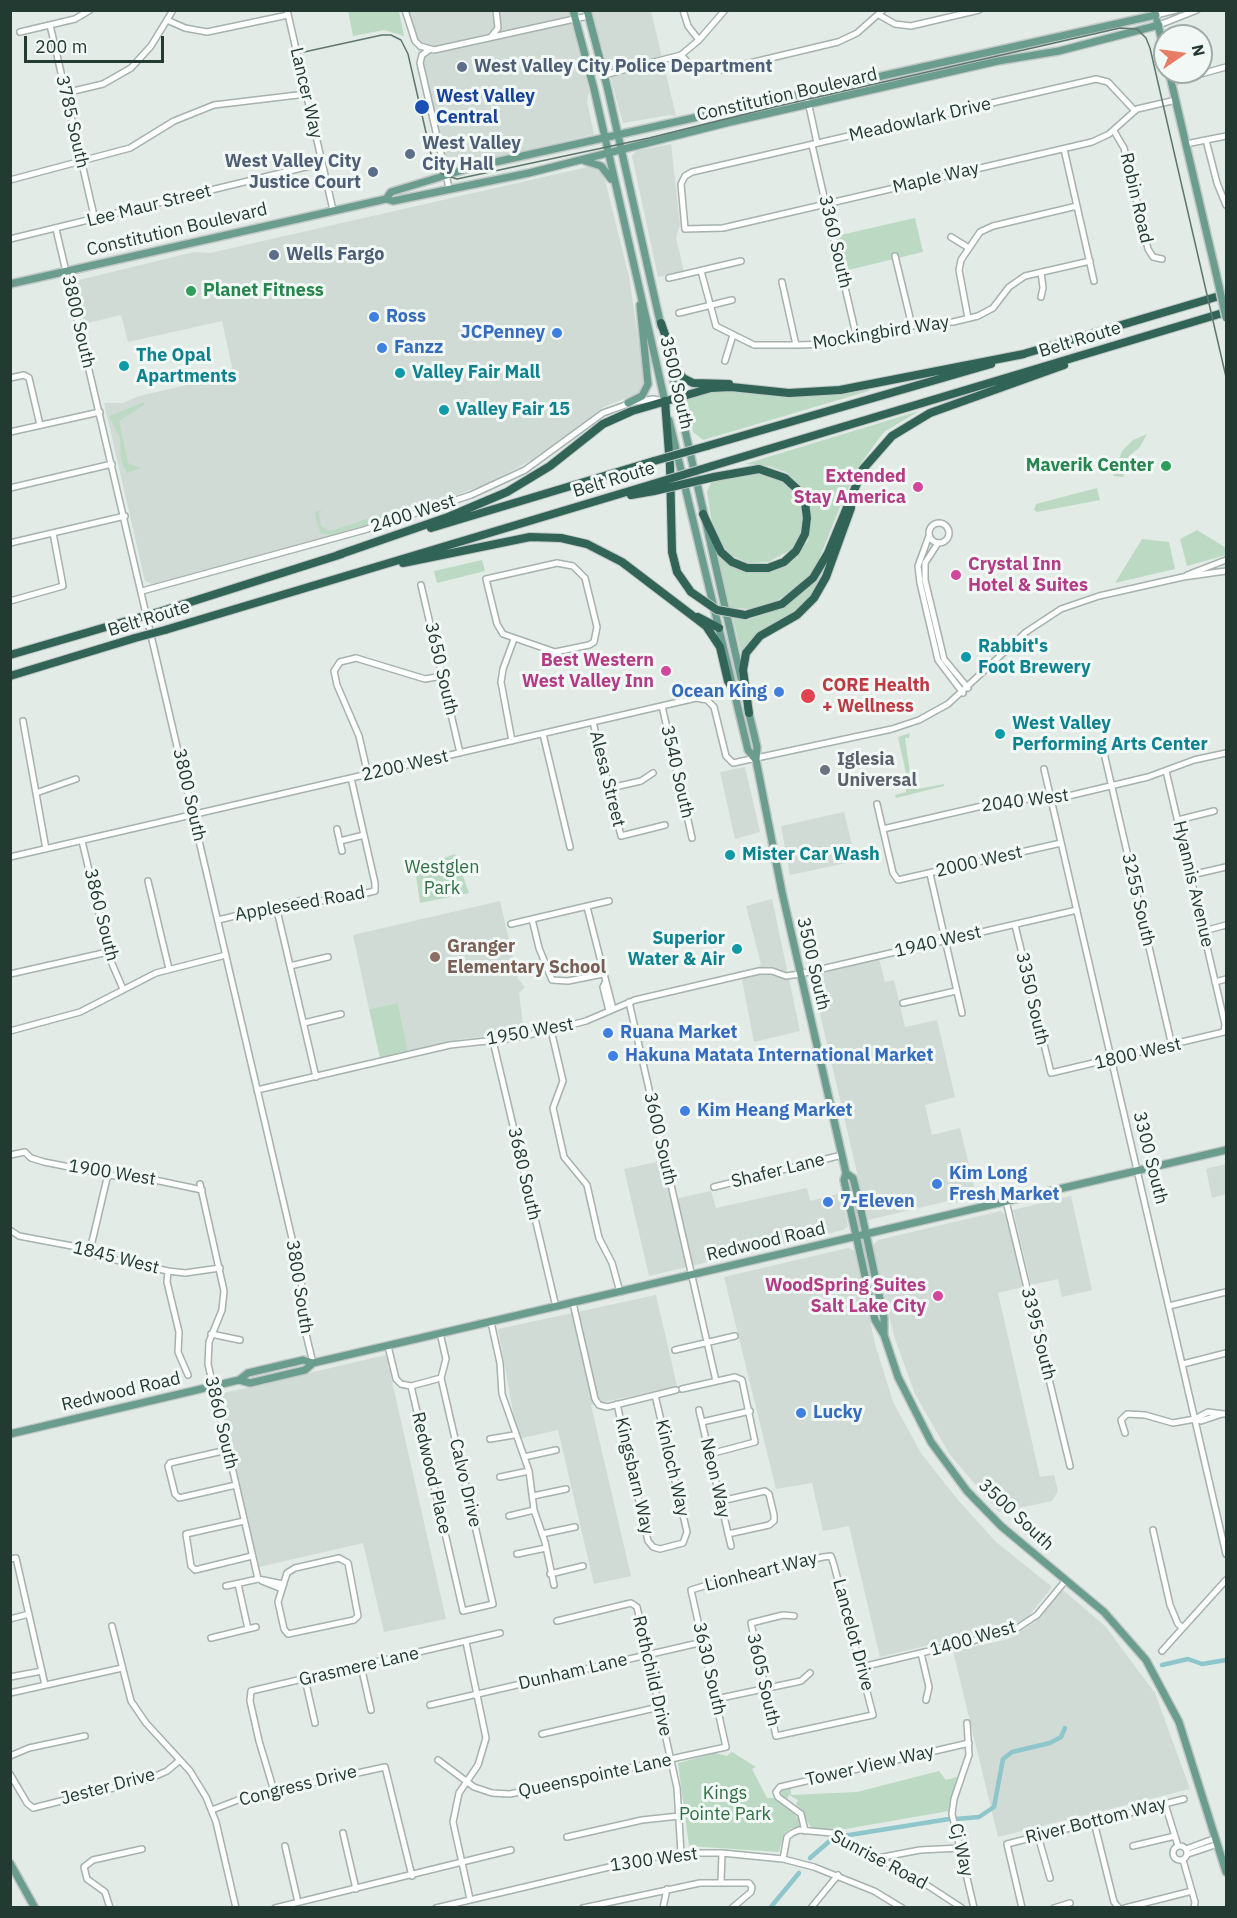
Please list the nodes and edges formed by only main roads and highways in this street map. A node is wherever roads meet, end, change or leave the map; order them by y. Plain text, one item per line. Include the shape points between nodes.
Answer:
1 (573, 10) edge
2 (587, 13) edge
3 (1156, 13) edge
4 (1153, 26) edge
5 (1172, 84) edge
6 (617, 134) junction
7 (605, 137) junction
8 (621, 150) junction
9 (608, 154) junction
10 (579, 161) junction
11 (616, 191) junction
12 (386, 199) junction
13 (10, 284) edge
14 (1227, 294) edge
15 (640, 296) junction
16 (1227, 312) edge
17 (1227, 318) edge
18 (661, 323) junction
19 (1089, 353) junction
20 (1024, 354) junction
21 (739, 388) junction
22 (678, 398) junction
23 (665, 401) junction
24 (628, 403) road end
25 (909, 425) junction
26 (653, 487) junction
27 (703, 514) junction
28 (338, 555) junction
29 (354, 573) junction
30 (688, 613) junction
31 (719, 628) junction
32 (10, 655) edge
33 (10, 676) edge
34 (734, 690) junction
35 (749, 713) junction
36 (756, 759) junction
37 (1227, 1149) edge
38 (846, 1173) junction
39 (865, 1234) junction
40 (856, 1236) junction
41 (884, 1335) junction
42 (10, 1434) edge
43 (10, 1863) edge
44 (1227, 1872) edge
45 (35, 1908) edge

1 - 7 main road, 3500 South
2 - 6 main road, 3500 South
3 - 6 main road, Constitution Boulevard
4 - 8 main road, Constitution Boulevard
5 - 17 main road, bridge
6 - 7 main road, Constitution Boulevard
6 - 8 main road, 3500 South
7 - 9 main road, 3500 South
7 - 12 main road, Constitution Boulevard via 446,175 391,192
8 - 9 main road, Constitution Boulevard
8 - 18 main road, 3500 South
9 - 10 main road, Constitution Boulevard
9 - 11 main road, 3500 South
10 - 11 main road via 601,166
10 - 12 main road, Constitution Boulevard via 393,201
11 - 15 main road, 3500 South
12 - 13 main road, Constitution Boulevard
14 - 20 highway, Belt Route
15 - 23 main road, 3500 South
15 - 24 main road via 648,384 642,396
16 - 19 highway, Belt Route
18 - 21 highway via 684,379 693,383 722,382
18 - 22 main road, 3500 South
19 - 25 highway via 1034,377 930,413
19 - 26 highway, Belt Route, bridge
20 - 21 highway via 840,390 789,393
20 - 28 highway, Belt Route, bridge
21 - 22 highway via 711,388
22 - 23 highway
22 - 27 main road, 3500 South
23 - 25 highway, bridge via 672,552 677,572 691,592 717,610 745,615 782,604 813,578 828,554 867,463 884,442
23 - 28 highway via 610,420 550,466 507,492
23 - 31 main road, 3500 South
25 - 35 highway via 884,447 864,476 826,577 814,598 796,615 760,636 748,650 743,670
26 - 27 highway, bridge via 759,470 785,478 797,489 805,503 807,519 796,551 784,562 762,569 732,562 721,552
26 - 29 highway, Belt Route
27 - 35 main road, 3500 South
28 - 32 highway, Belt Route, bridge
29 - 30 highway via 514,540 561,538 611,555
29 - 33 highway, Belt Route, bridge
30 - 31 highway
30 - 34 highway via 717,640
31 - 34 main road, 3500 South
34 - 36 main road, 3500 South via 748,750
35 - 36 main road, 3500 South
36 - 38 main road, 3500 South
37 - 39 main road, Redwood Road
38 - 39 main road, 3500 South via 853,1178
38 - 40 main road, 3500 South via 844,1180
39 - 40 main road, Redwood Road
39 - 41 main road, 3500 South via 884,1318
40 - 41 main road, 3500 South via 875,1320
40 - 42 main road, Redwood Road via 312,1363 305,1370 250,1383 239,1380
41 - 44 main road, 3500 South via 907,1398 946,1464 993,1519 1104,1612 1146,1660 1179,1722
43 - 45 main road

